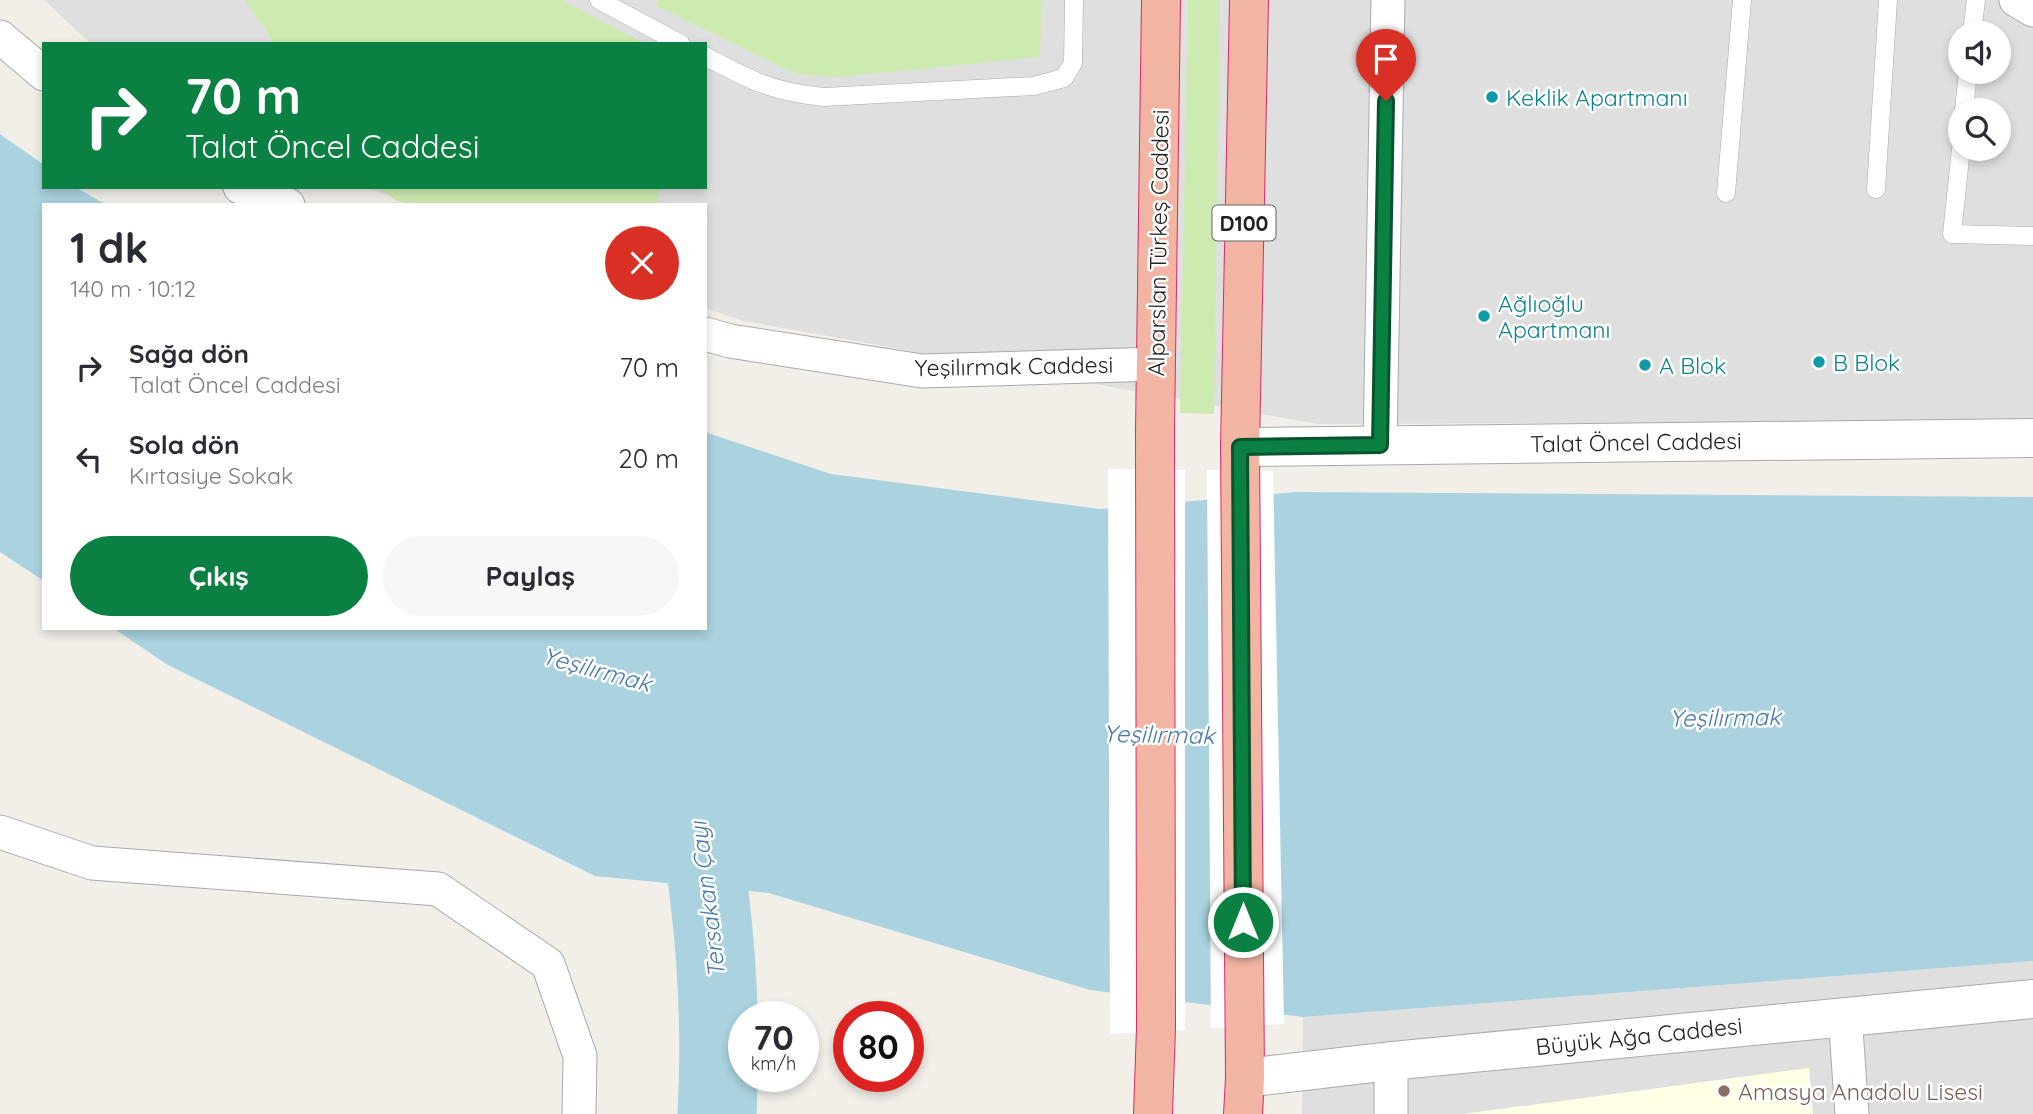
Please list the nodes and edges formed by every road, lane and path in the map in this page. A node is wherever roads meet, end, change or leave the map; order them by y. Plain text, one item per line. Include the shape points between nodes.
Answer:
1 (599, 0) edge
2 (1074, 0) edge
3 (1161, 0) edge
4 (1249, 0) edge
5 (1388, 0) edge
6 (1742, 0) edge
7 (1888, 0) edge
8 (1976, 0) edge
9 (2016, 0) edge
10 (2033, 10) edge
11 (1973, 21) edge
12 (0, 37) edge
13 (677, 42) edge
14 (707, 58) edge
15 (42, 72) edge
16 (1960, 161) edge
17 (245, 189) edge
18 (1876, 190) dead end
19 (1726, 193) dead end
20 (283, 203) edge
21 (2033, 236) edge
22 (707, 335) edge
23 (1157, 363) junction
24 (2033, 438) edge
25 (1380, 445) junction
26 (1240, 464) junction
27 (0, 832) edge
28 (2033, 999) edge
29 (1845, 1015) junction
30 (1391, 1060) junction
31 (1244, 1096) edge
32 (579, 1114) edge
33 (1153, 1114) edge
34 (1391, 1114) edge
35 (1852, 1114) edge

1 - 13 lane
2 - 14 lane via 1073,63 1064,78 1034,86 824,97 760,85
3 - 23 highway, Alparslan Türkeş Caddesi
4 - 26 highway, D100
5 - 25 street
6 - 19 lane
7 - 18 lane
8 - 11 lane
9 - 10 street
12 - 15 street
16 - 21 lane via 1952,234
17 - 20 street
22 - 23 street, Yeşilırmak Caddesi via 922,371
23 - 33 highway, Alparslan Türkeş Caddesi
24 - 25 street, Talat Öncel Caddesi
25 - 26 street, Talat Öncel Caddesi
26 - 31 highway, D100
27 - 32 street via 92,863 438,889 548,964 580,1056
28 - 29 street, Büyük Ağa Caddesi
29 - 30 street, Büyük Ağa Caddesi
29 - 35 street
30 - 31 street, Büyük Ağa Caddesi
30 - 34 street

